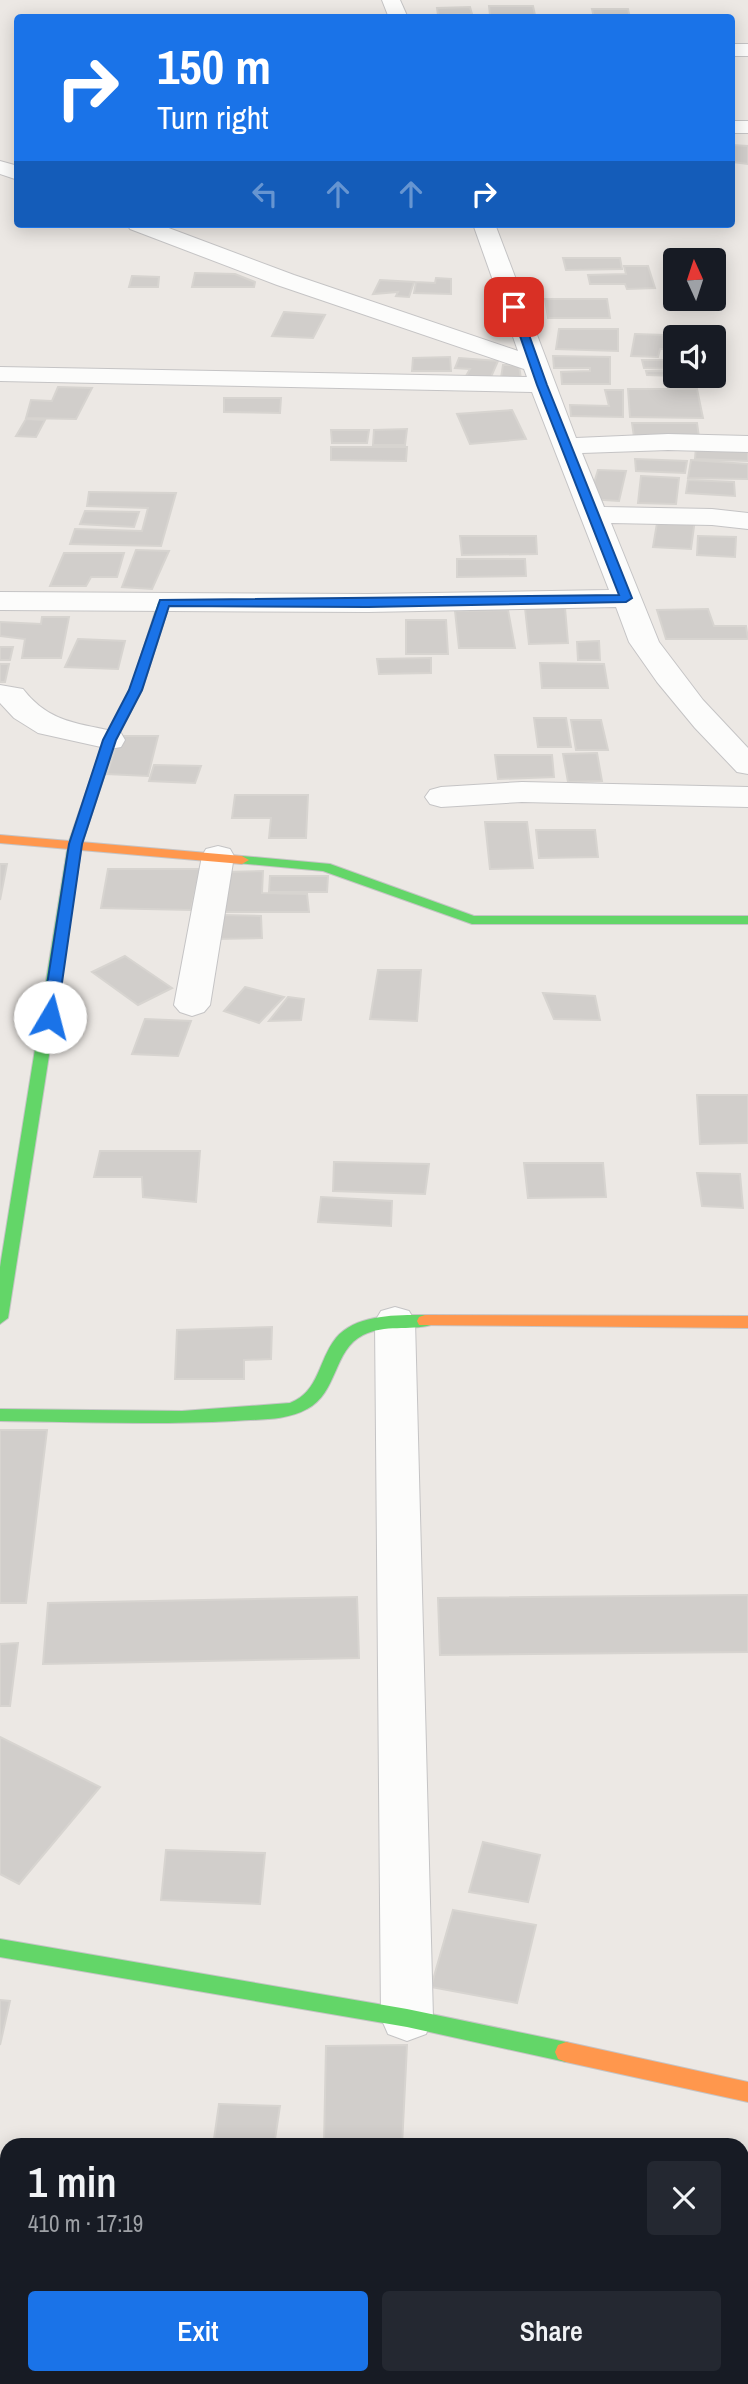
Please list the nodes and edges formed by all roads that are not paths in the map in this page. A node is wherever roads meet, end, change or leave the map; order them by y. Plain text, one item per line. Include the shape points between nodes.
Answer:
1 (148, 228) edge
2 (485, 228) edge
3 (0, 374) edge
4 (538, 375) junction
5 (748, 444) edge
6 (566, 446) junction
7 (592, 515) junction
8 (748, 521) edge
9 (626, 598) junction
10 (0, 601) edge
11 (164, 603) junction
12 (0, 694) edge
13 (110, 740) junction
14 (748, 765) edge
15 (441, 797) dead end
16 (748, 797) edge
17 (0, 839) edge
18 (75, 844) junction
19 (218, 856) junction
20 (748, 920) edge
21 (192, 1005) dead end
22 (0, 1318) edge
23 (395, 1321) junction
24 (748, 1322) edge
25 (0, 1415) edge
26 (0, 1948) edge
27 (407, 2018) junction
28 (748, 2092) edge

1 - 4 street
2 - 4 street
3 - 4 street
4 - 6 street
5 - 6 street
6 - 7 street
7 - 8 street
7 - 9 street
9 - 11 street
9 - 14 street via 644,642 670,680 711,730
10 - 11 street
11 - 13 street via 136,690
12 - 13 street via 12,695 25,712 49,726
13 - 18 street
15 - 16 street via 522,792
17 - 18 street
18 - 19 street
18 - 22 street
19 - 20 street via 351,873 472,920
19 - 21 street
23 - 24 street
23 - 25 street via 345,1338 318,1393 300,1406 214,1416
23 - 27 street
26 - 27 street
27 - 28 street

